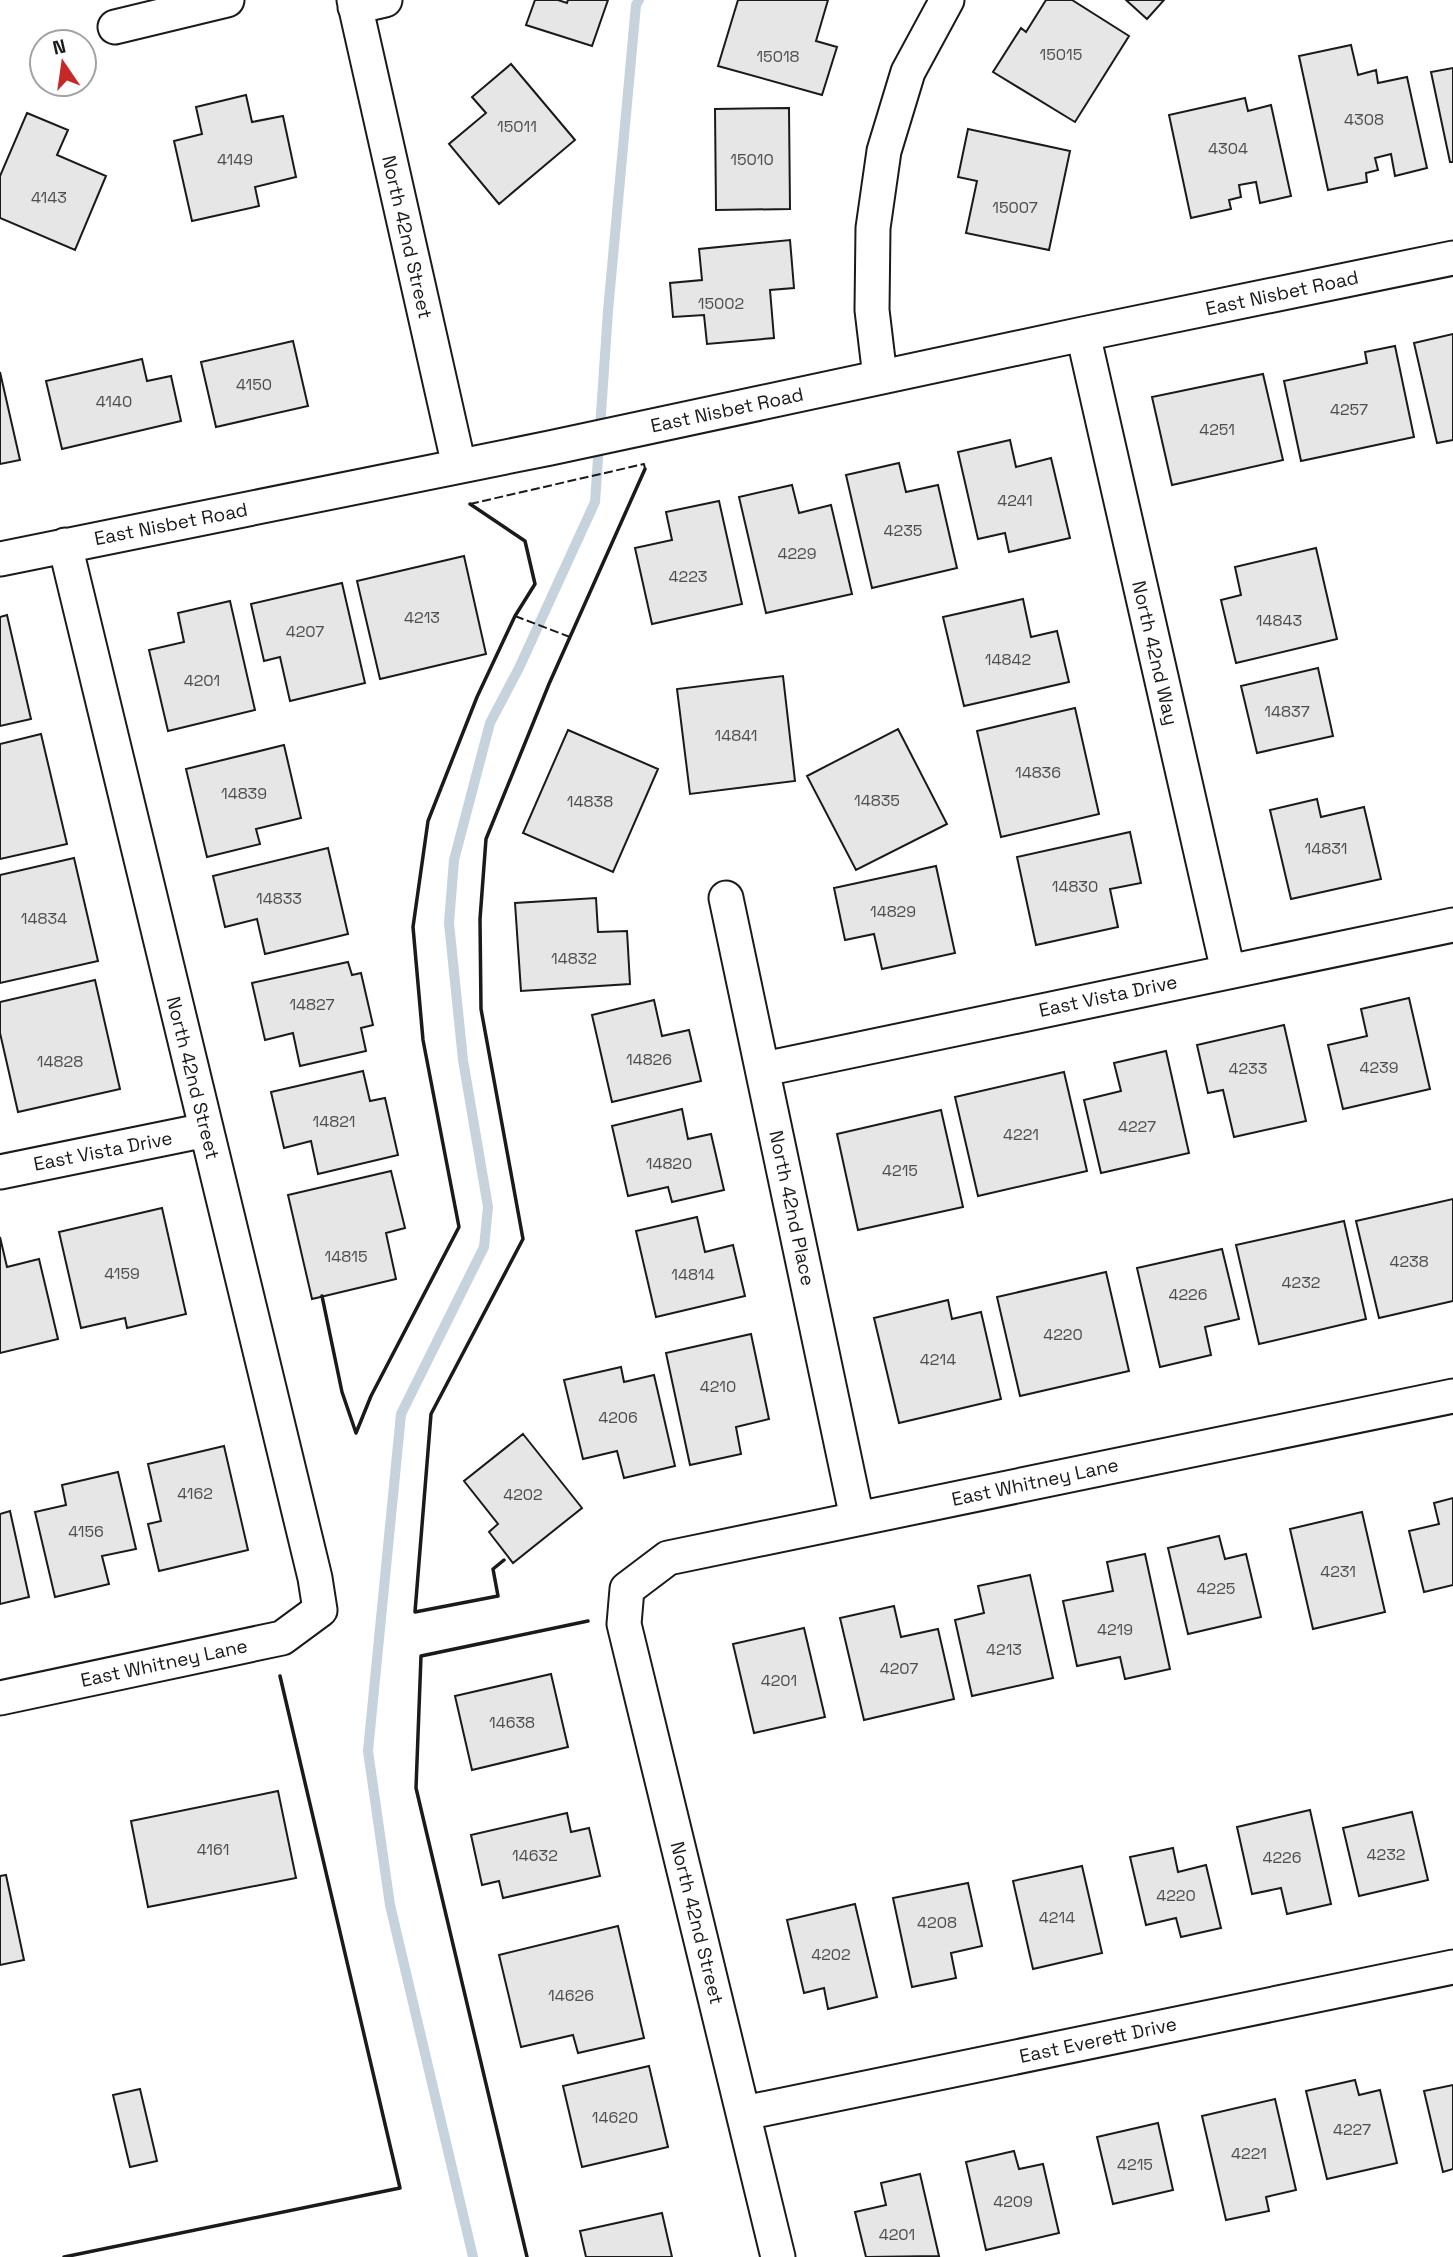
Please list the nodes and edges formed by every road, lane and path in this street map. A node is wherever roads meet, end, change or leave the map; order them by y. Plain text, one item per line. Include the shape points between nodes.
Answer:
1 (227, 0) edge
2 (947, 0) edge
3 (365, 2) edge
4 (115, 27) dead end
5 (1453, 258) edge
6 (1083, 334) junction
7 (880, 377) junction
8 (459, 466) junction
9 (65, 545) junction
10 (0, 559) edge
11 (726, 898) dead end
12 (1453, 925) edge
13 (1228, 971) junction
14 (764, 1069) junction
15 (206, 1130) junction
16 (0, 1172) edge
17 (1453, 1396) edge
18 (857, 1518) junction
19 (627, 1589) joint
20 (320, 1610) joint
21 (0, 1698) edge
22 (1453, 1967) edge
23 (744, 2113) junction
24 (778, 2257) edge

1 - 4 street
2 - 7 street via 908,72 884,151 873,228 872,310
3 - 8 street, North 42nd Street
5 - 6 street, East Nisbet Road
6 - 7 street, East Nisbet Road
6 - 13 street, North 42nd Way
7 - 8 street, East Nisbet Road
8 - 9 street, East Nisbet Road
9 - 10 street, East Nisbet Road
9 - 15 street, North 42nd Street
11 - 14 street, North 42nd Place
12 - 13 street, East Vista Drive
13 - 14 street, East Vista Drive
14 - 18 street, North 42nd Place
15 - 16 street, East Vista Drive
15 - 20 street, North 42nd Street
17 - 18 street, East Whitney Lane
18 - 19 street, East Whitney Lane via 668,1558
19 - 23 street, North 42nd Street via 624,1624
20 - 21 street, East Whitney Lane via 282,1639
22 - 23 street, East Everett Drive
23 - 24 street, North 42nd Street

